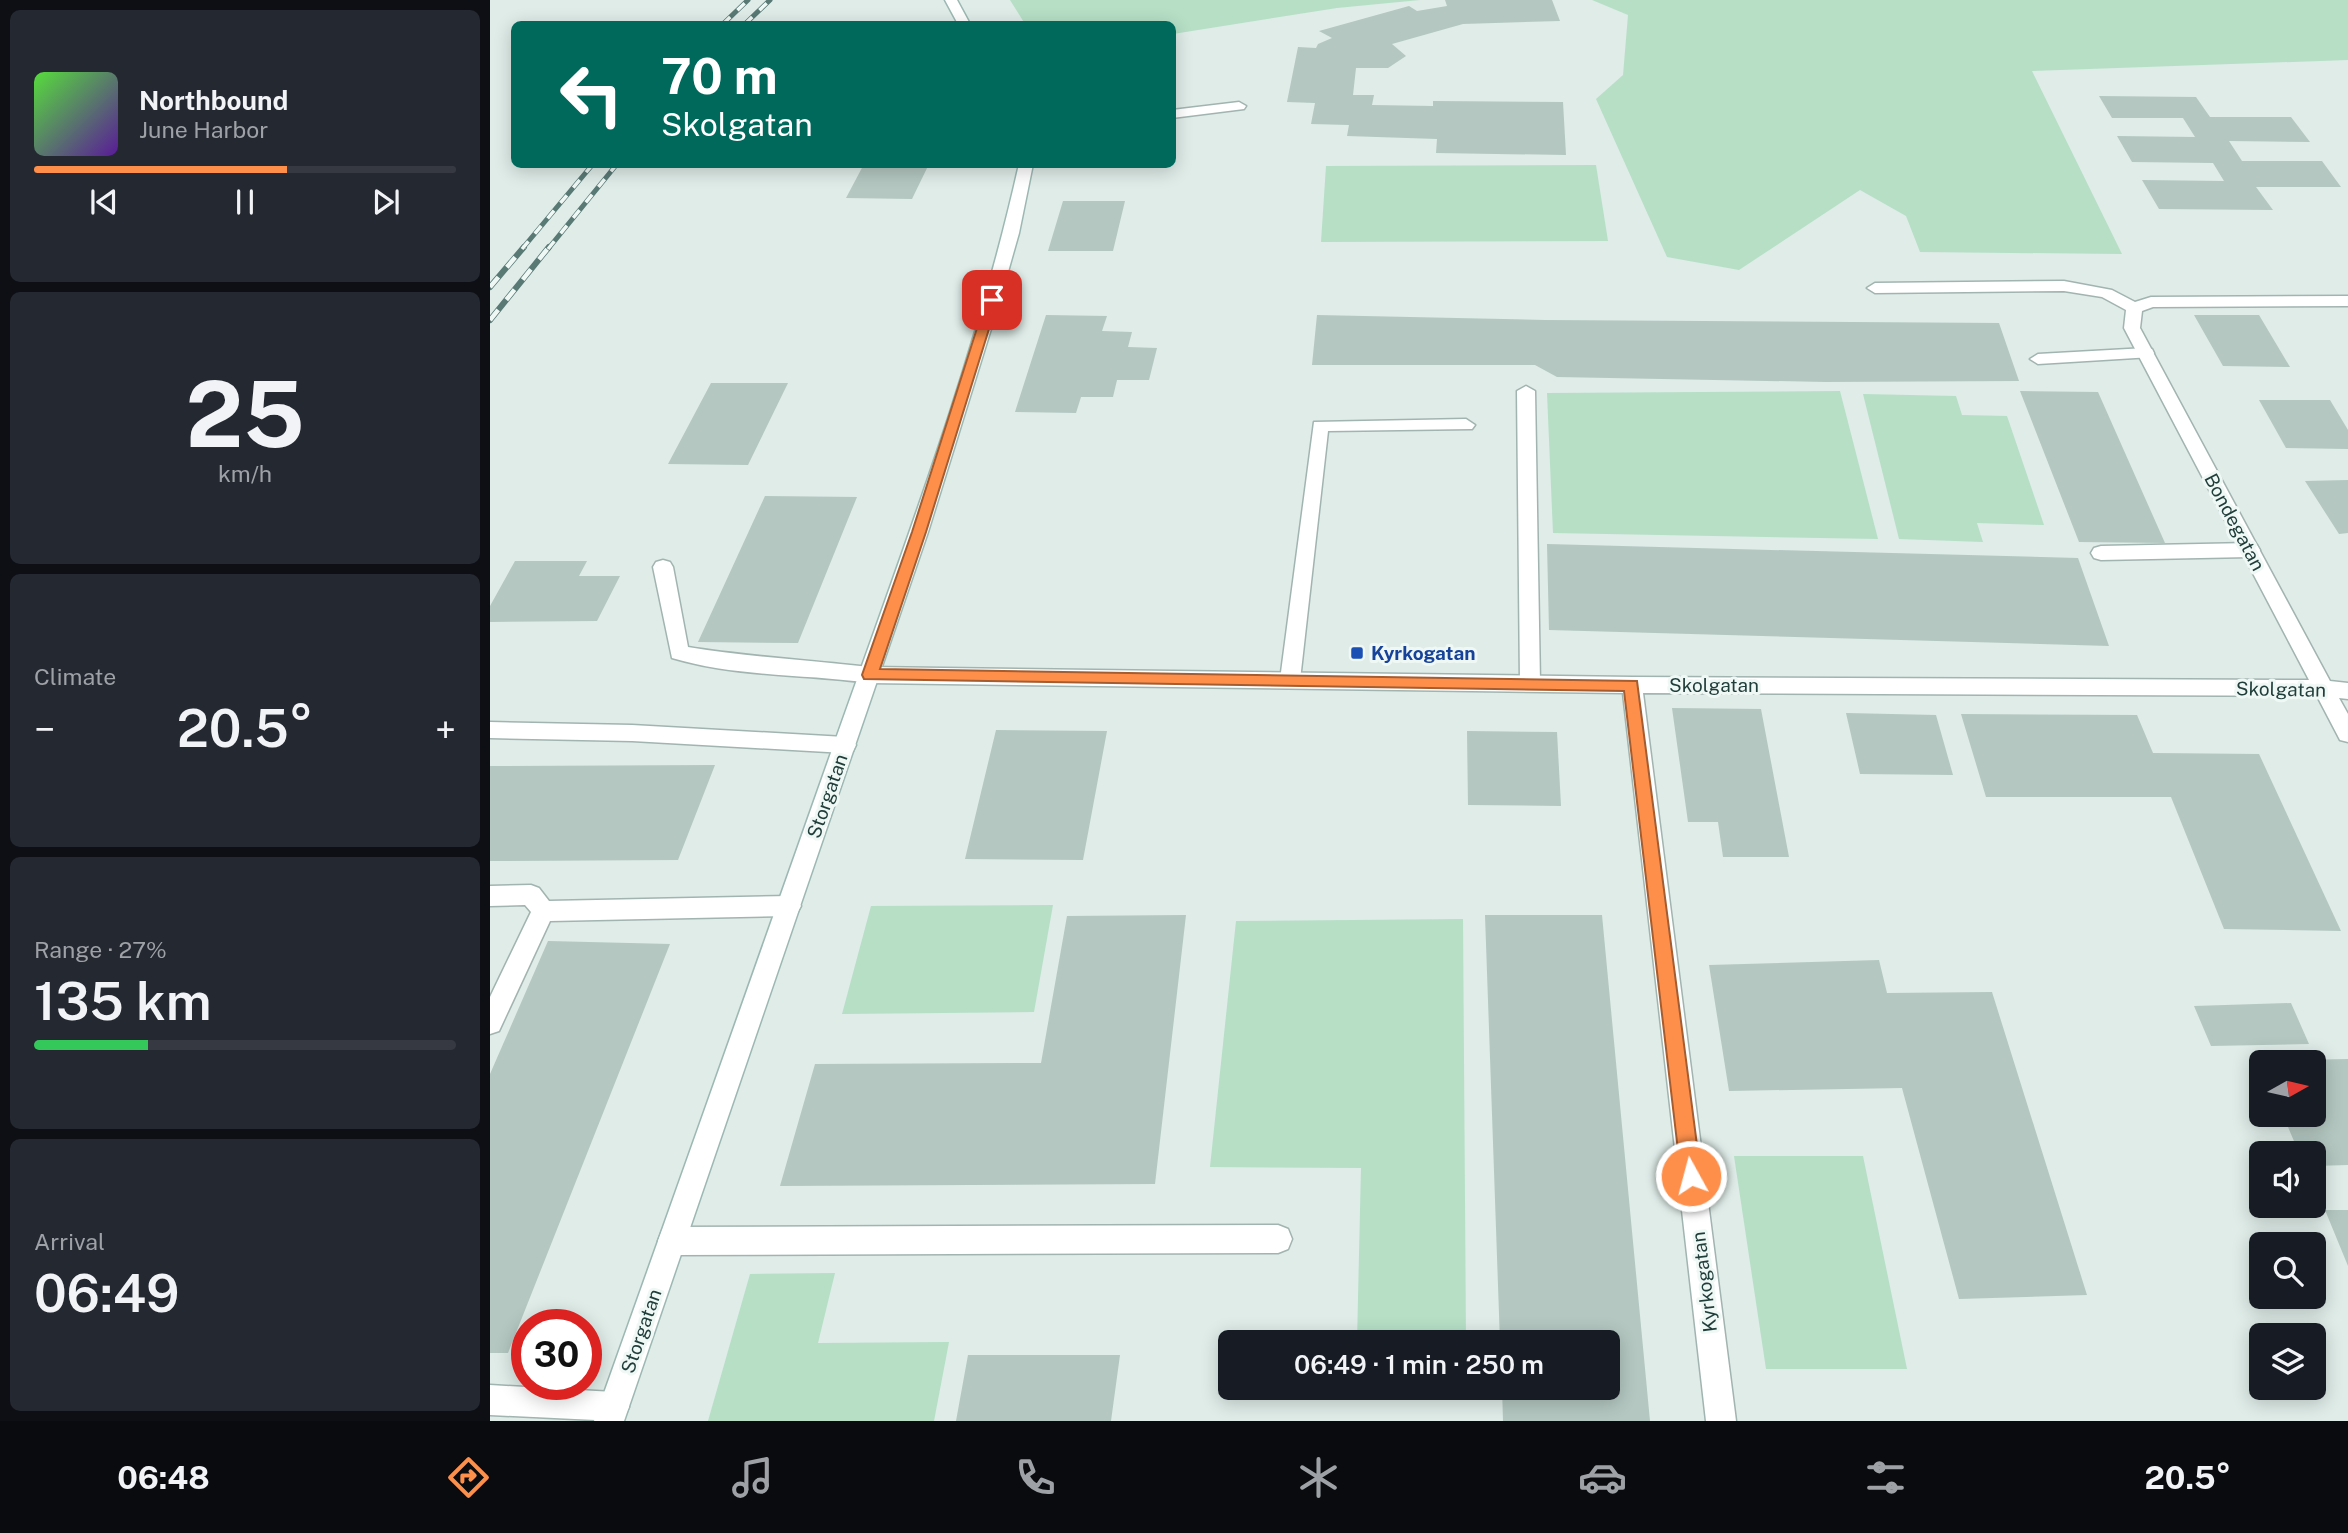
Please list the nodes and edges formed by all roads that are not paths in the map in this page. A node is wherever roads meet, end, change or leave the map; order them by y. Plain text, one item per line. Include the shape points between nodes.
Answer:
1 (951, 0) edge
2 (962, 21) edge
3 (1238, 106) dead end
4 (1176, 114) edge
5 (1025, 168) edge
6 (1875, 288) dead end
7 (2348, 301) edge
8 (2134, 308) junction
9 (2146, 353) junction
10 (2038, 359) dead end
11 (1526, 391) dead end
12 (1466, 425) dead end
13 (2250, 550) junction
14 (2101, 552) dead end
15 (663, 567) dead end
16 (870, 675) junction
17 (1290, 680) junction
18 (1530, 683) junction
19 (1632, 685) junction
20 (2324, 688) junction
21 (2348, 691) edge
22 (490, 730) edge
23 (2348, 734) edge
24 (845, 746) junction
25 (490, 895) edge
26 (789, 905) junction
27 (543, 911) junction
28 (490, 1023) edge
29 (1278, 1239) dead end
30 (672, 1241) junction
31 (490, 1400) edge
32 (612, 1414) edge
33 (1721, 1421) edge

1 - 2 street
3 - 4 street
5 - 16 street, Storgatan via 988,312
6 - 8 street via 2064,286 2106,293
7 - 8 street via 2151,302
8 - 9 street, Bondegatan via 2132,328
9 - 10 street
9 - 13 street, Bondegatan
11 - 18 street
12 - 17 street via 1320,426
13 - 14 street
13 - 20 street, Bondegatan
15 - 16 street, Skolgatan via 679,653 751,665
16 - 17 street, Skolgatan
16 - 24 street, Storgatan
17 - 18 street, Skolgatan
18 - 19 street, Skolgatan
19 - 20 street, Skolgatan
19 - 33 street, Kyrkogatan
20 - 21 street, Skolgatan
20 - 23 street, Bondegatan
22 - 24 street
24 - 26 street, Storgatan
25 - 27 street via 531,895
26 - 27 street
26 - 30 street, Storgatan
27 - 28 street
29 - 30 street
30 - 32 street, Storgatan
31 - 32 street via 538,1401

